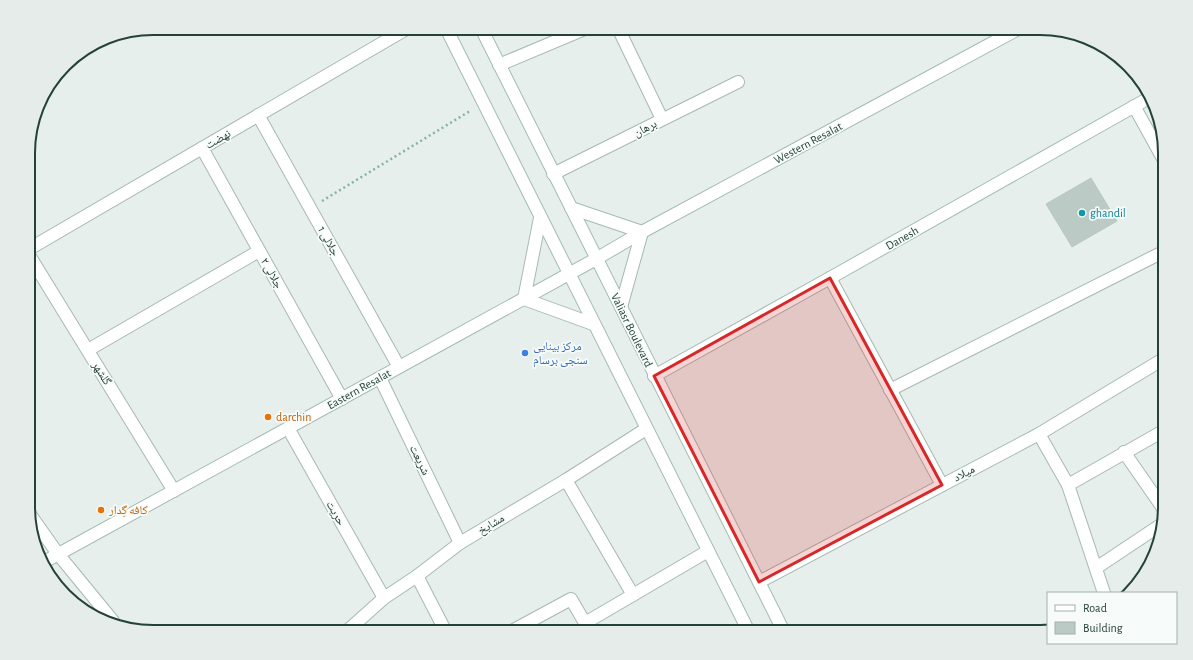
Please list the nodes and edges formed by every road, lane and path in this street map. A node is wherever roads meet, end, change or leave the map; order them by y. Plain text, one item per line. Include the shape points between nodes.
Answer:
1 (396, 35) edge
2 (449, 35) edge
3 (484, 35) edge
4 (570, 35) edge
5 (621, 35) edge
6 (1007, 35) edge
7 (499, 65) junction
8 (738, 82) dead end
9 (1145, 100) edge
10 (483, 103) junction
11 (1134, 106) junction
12 (258, 115) junction
13 (662, 119) junction
14 (202, 148) junction
15 (1158, 149) edge
16 (553, 174) junction
17 (310, 208) junction
18 (571, 208) junction
19 (540, 218) junction
20 (642, 232) junction
21 (35, 245) edge
22 (259, 251) junction
23 (1158, 255) edge
24 (596, 259) junction
25 (35, 265) edge
26 (568, 274) junction
27 (830, 278) junction
28 (524, 299) junction
29 (621, 307) junction
30 (593, 324) junction
31 (88, 350) junction
32 (1158, 362) edge
33 (399, 368) junction
34 (654, 376) junction
35 (380, 378) junction
36 (890, 390) junction
37 (342, 399) junction
38 (288, 428) junction
39 (646, 429) junction
40 (1039, 434) junction
41 (1158, 434) edge
42 (1124, 452) junction
43 (566, 480) junction
44 (942, 485) junction
45 (1068, 485) junction
46 (174, 491) junction
47 (1158, 501) edge
48 (36, 522) edge
49 (1156, 528) edge
50 (460, 543) junction
51 (708, 551) junction
52 (58, 554) junction
53 (48, 560) edge
54 (1096, 568) junction
55 (417, 576) junction
56 (759, 582) junction
57 (1104, 592) edge
58 (633, 595) junction
59 (384, 598) junction
60 (109, 616) edge
61 (354, 625) edge
62 (442, 625) edge
63 (523, 625) edge
64 (586, 625) edge
65 (590, 625) edge
66 (745, 625) edge
67 (780, 625) edge

1 - 12 street, نهضت
2 - 10 street
3 - 7 street, Valiasr Boulevard
4 - 7 street
5 - 13 street
6 - 20 street, Western Resalat
7 - 16 street, Valiasr Boulevard
8 - 13 street, برهان
9 - 11 street, Danesh
10 - 17 path
10 - 19 street
11 - 15 street
11 - 27 street, Danesh
12 - 14 street, نهضت
12 - 17 street, جلالی 1
13 - 16 street, برهان
14 - 21 street, نهضت
14 - 22 street, جلالی ۲
16 - 18 street, Valiasr Boulevard
17 - 33 street, جلالی 1
18 - 20 street
18 - 24 street, Valiasr Boulevard
19 - 26 street
19 - 28 street
20 - 24 street, Western Resalat
20 - 29 street
22 - 31 street
22 - 37 street, جلالی ۲
23 - 36 street
24 - 26 street, Western Resalat
24 - 29 street, Valiasr Boulevard
25 - 31 street, گلشهر
26 - 28 street, Eastern Resalat
26 - 30 street
27 - 34 street, Danesh
27 - 36 street
28 - 30 street
28 - 33 street, Eastern Resalat
29 - 34 street, Valiasr Boulevard
30 - 39 street
31 - 46 street, گلشهر
32 - 40 street, میلاد
33 - 35 street, Eastern Resalat
34 - 56 street, Valiasr Boulevard
35 - 37 street, Eastern Resalat
35 - 50 street, شریعت
36 - 44 street
37 - 38 street, Eastern Resalat
38 - 46 street, Eastern Resalat
38 - 59 street, حریت
39 - 43 street, مشایخ
39 - 51 street
40 - 44 street, میلاد
40 - 45 street
41 - 42 street
42 - 45 street
42 - 47 street
43 - 50 street, مشایخ
43 - 58 street
44 - 56 street, میلاد
45 - 54 street
46 - 52 street, Eastern Resalat
48 - 52 street
49 - 54 street
50 - 55 street, مشایخ
51 - 58 street
51 - 66 street
52 - 53 street, Eastern Resalat
52 - 60 street
54 - 57 street
55 - 59 street, مشایخ
55 - 62 street
56 - 67 street, Valiasr Boulevard
58 - 65 street
59 - 61 street, مشایخ
63 - 64 street via 571,600

